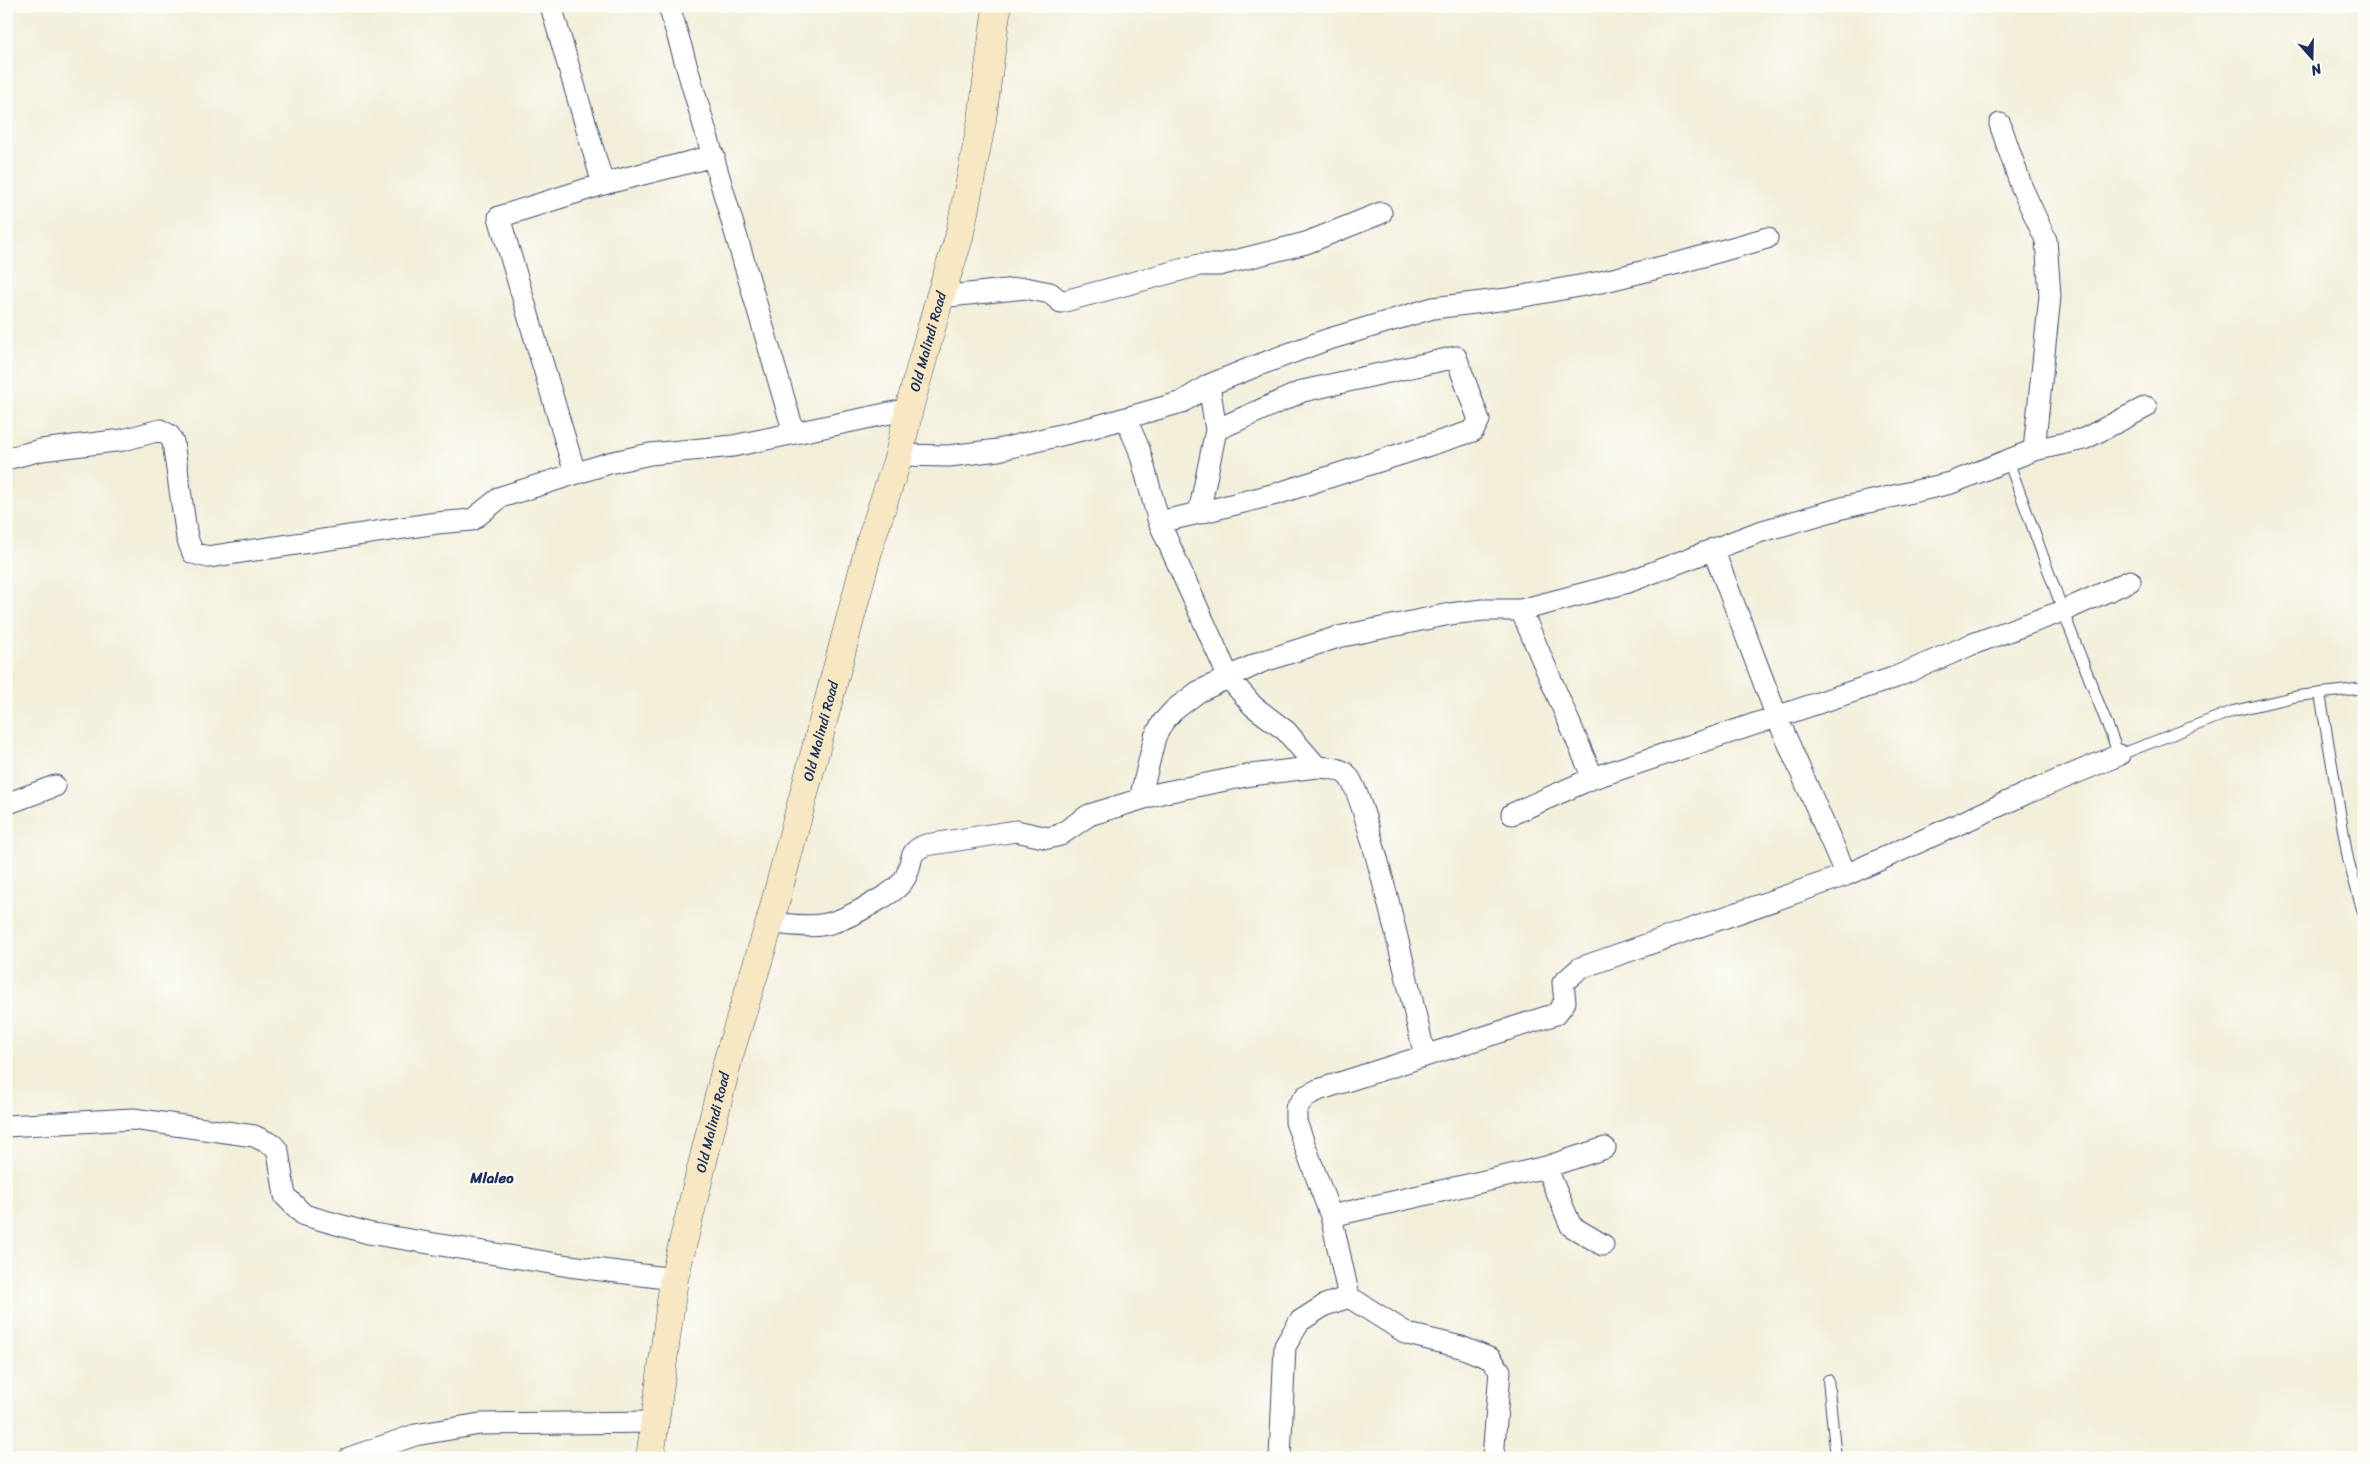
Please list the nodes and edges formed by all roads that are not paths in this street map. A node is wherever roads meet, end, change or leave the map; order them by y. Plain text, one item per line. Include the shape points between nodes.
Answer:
1 (551, 6) edge
2 (669, 6) edge
3 (997, 6) edge
4 (2000, 124) dead end
5 (714, 156) junction
6 (603, 184) junction
7 (1381, 213) dead end
8 (1767, 238) dead end
9 (940, 297) junction
10 (1209, 385) junction
11 (2146, 408) dead end
12 (909, 410) junction
13 (1126, 419) junction
14 (1216, 430) junction
15 (794, 433) junction
16 (2034, 450) junction
17 (899, 455) junction
18 (6, 459) edge
19 (2008, 460) junction
20 (576, 473) junction
21 (1199, 513) junction
22 (1159, 522) junction
23 (1713, 549) junction
24 (2130, 581) dead end
25 (1521, 610) junction
26 (2063, 612) junction
27 (1229, 678) junction
28 (2364, 688) edge
29 (2320, 694) junction
30 (1777, 718) junction
31 (2119, 755) junction
32 (1316, 768) junction
33 (1593, 778) junction
34 (55, 786) dead end
35 (1140, 799) junction
36 (6, 804) edge
37 (1512, 814) dead end
38 (1846, 875) junction
39 (2360, 889) edge
40 (2364, 916) edge
41 (770, 922) junction
42 (1424, 1056) junction
43 (6, 1126) edge
44 (1605, 1148) dead end
45 (1546, 1167) junction
46 (1330, 1216) junction
47 (1603, 1245) dead end
48 (674, 1279) junction
49 (1349, 1297) junction
50 (1828, 1380) dead end
51 (653, 1422) junction
52 (349, 1458) edge
53 (650, 1458) edge
54 (1280, 1458) edge
55 (1493, 1458) edge
56 (1836, 1458) edge

1 - 6 street
2 - 5 street
3 - 9 main road, Old Malindi Road via 970,191
4 - 16 street via 2022,188 2046,240 2050,296
5 - 6 street
5 - 15 street
6 - 20 street via 500,217
7 - 9 street via 1306,243 1219,265 1199,265 1061,302 1050,293 1024,288
8 - 10 street via 1602,282 1433,308 1326,340
9 - 12 main road, Old Malindi Road
10 - 13 street via 1182,402
10 - 14 street
11 - 16 street via 2084,439
12 - 15 street
12 - 17 main road, Old Malindi Road
13 - 17 street via 998,450 948,456
13 - 22 street via 1139,449
14 - 21 street
14 - 21 street via 1303,392 1456,357 1478,420 1473,431 1276,494
15 - 20 street via 733,446 650,454
16 - 19 street
17 - 41 main road, Old Malindi Road via 871,540
18 - 20 street via 40,450 123,440 160,430 169,434 173,442 187,538 193,553 208,557 472,520 501,497
19 - 23 street via 1951,483 1842,508
19 - 26 lane
21 - 22 street
22 - 27 street
23 - 25 street via 1628,582
23 - 30 street
24 - 26 street
25 - 27 street via 1450,614 1338,637 1261,662
25 - 33 street
26 - 30 street via 1970,645 1896,677
26 - 31 lane
27 - 32 street via 1253,706 1286,732
27 - 35 street via 1198,692 1163,722 1155,737
28 - 29 lane
29 - 31 lane via 2234,711
29 - 39 lane via 2348,859
30 - 33 street
30 - 38 street
31 - 38 street
32 - 35 street via 1251,775
32 - 42 street via 1333,768 1346,774 1355,785
33 - 37 street
34 - 36 street
35 - 41 street via 1088,815 1060,835 1048,838 1016,831 926,845 912,854 905,879 891,892 852,915 829,925 803,927
38 - 42 street via 1580,968 1563,983 1565,1002 1556,1014
39 - 40 lane
41 - 48 main road, Old Malindi Road via 728,1059
42 - 46 street via 1318,1090 1306,1096 1296,1108 1296,1122
43 - 48 street via 133,1119 254,1136 278,1151 285,1196 304,1215 368,1233 569,1266
44 - 45 street
45 - 46 street
45 - 47 street via 1571,1226
46 - 49 street
48 - 51 main road, Old Malindi Road
49 - 54 street via 1325,1305 1300,1321 1285,1346
49 - 55 street via 1408,1334 1462,1347 1491,1358 1500,1371
50 - 56 lane
51 - 52 street via 480,1424 415,1435
51 - 53 main road, Old Malindi Road

